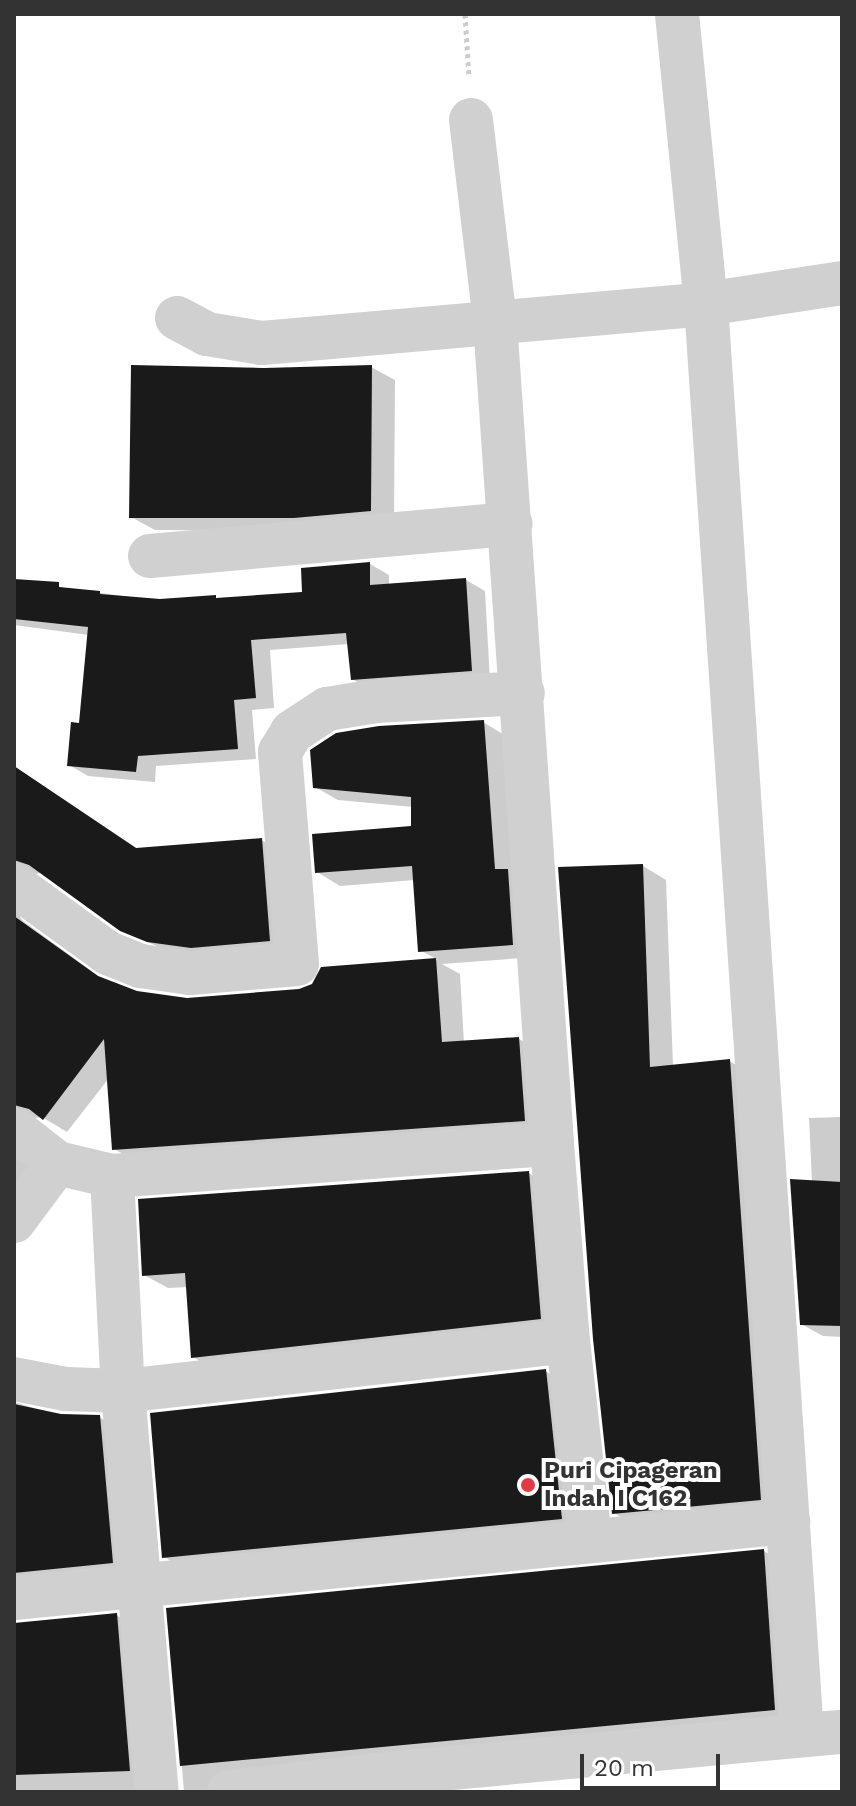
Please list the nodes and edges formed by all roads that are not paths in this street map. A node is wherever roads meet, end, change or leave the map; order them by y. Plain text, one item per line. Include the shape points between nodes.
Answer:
1 (677, 14) edge
2 (471, 120) road end
3 (842, 283) edge
4 (706, 304) junction
5 (177, 318) dead end
6 (495, 322) junction
7 (511, 524) junction
8 (150, 556) dead end
9 (523, 693) junction
10 (14, 885) edge
11 (14, 1129) edge
12 (552, 1144) junction
13 (57, 1163) junction
14 (112, 1176) junction
15 (14, 1221) edge
16 (568, 1341) junction
17 (14, 1379) edge
18 (123, 1391) junction
19 (788, 1522) junction
20 (590, 1541) junction
21 (141, 1587) junction
22 (14, 1598) edge
23 (822, 1734) edge
24 (377, 1783) edge
25 (157, 1792) edge
26 (229, 1792) edge

1 - 4 street
2 - 6 street
3 - 4 street
4 - 6 street
4 - 19 street
5 - 6 street via 207,334 262,343
6 - 7 street
7 - 8 street
7 - 9 street
9 - 10 street via 327,709 292,732 280,752 297,964 190,973 141,966 108,953
9 - 12 street
11 - 13 street
12 - 14 street
12 - 16 street
13 - 14 street
13 - 15 street
14 - 18 street
16 - 18 street
16 - 20 street
17 - 18 street via 66,1389
18 - 21 street
19 - 20 street
19 - 23 street
20 - 21 street
21 - 22 street
21 - 25 street
23 - 24 street
24 - 26 street

